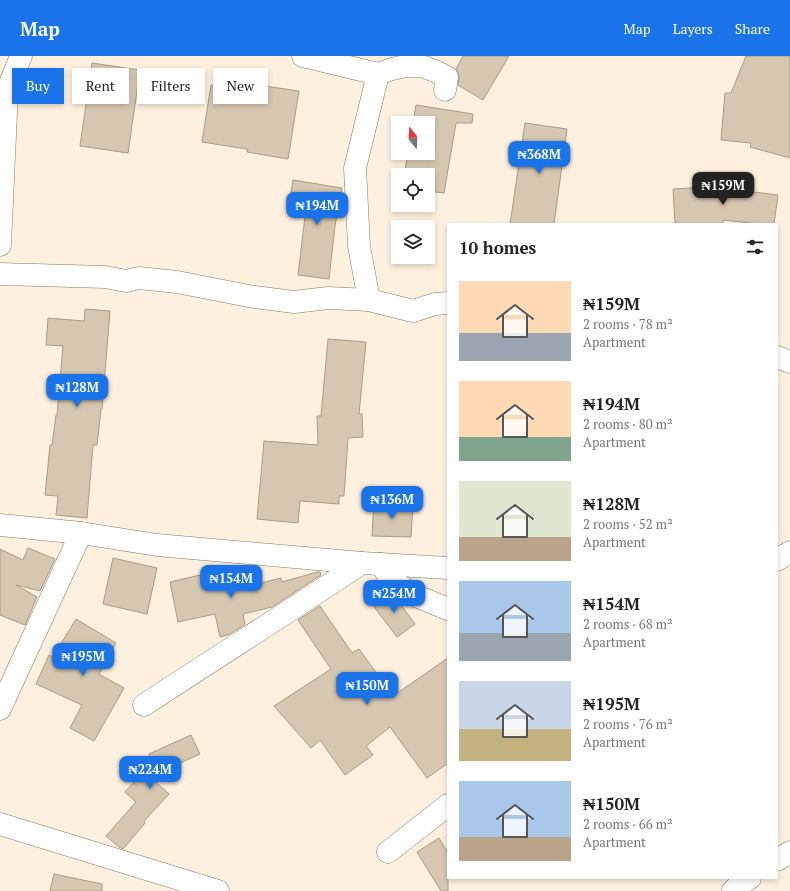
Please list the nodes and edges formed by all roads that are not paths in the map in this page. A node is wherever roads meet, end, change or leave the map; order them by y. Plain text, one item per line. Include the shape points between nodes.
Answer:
1 (21, 56) edge
2 (303, 56) edge
3 (378, 74) junction
4 (445, 90) dead end
5 (0, 245) edge
6 (0, 274) edge
7 (369, 300) junction
8 (447, 304) edge
9 (778, 357) edge
10 (790, 362) edge
11 (0, 525) edge
12 (81, 533) junction
13 (790, 552) edge
14 (778, 559) edge
15 (371, 563) junction
16 (447, 568) edge
17 (447, 609) edge
18 (144, 704) dead end
19 (0, 708) edge
20 (447, 806) edge
21 (0, 824) edge
22 (388, 852) dead end
23 (790, 852) edge
24 (778, 859) edge
25 (748, 879) edge
26 (218, 891) edge
27 (733, 891) edge

1 - 5 street via 8,91
2 - 3 street
3 - 4 street via 405,66 421,66 447,77
3 - 7 street via 355,168 359,246
6 - 7 street via 105,277 126,281 139,278 294,302 328,298
7 - 8 street via 413,311 435,304
9 - 10 street
11 - 12 street
12 - 15 street via 157,545
12 - 19 street
13 - 14 street
15 - 16 street
15 - 17 street via 414,595
15 - 18 street via 309,598
20 - 22 street
21 - 26 street
23 - 24 street
25 - 27 street

